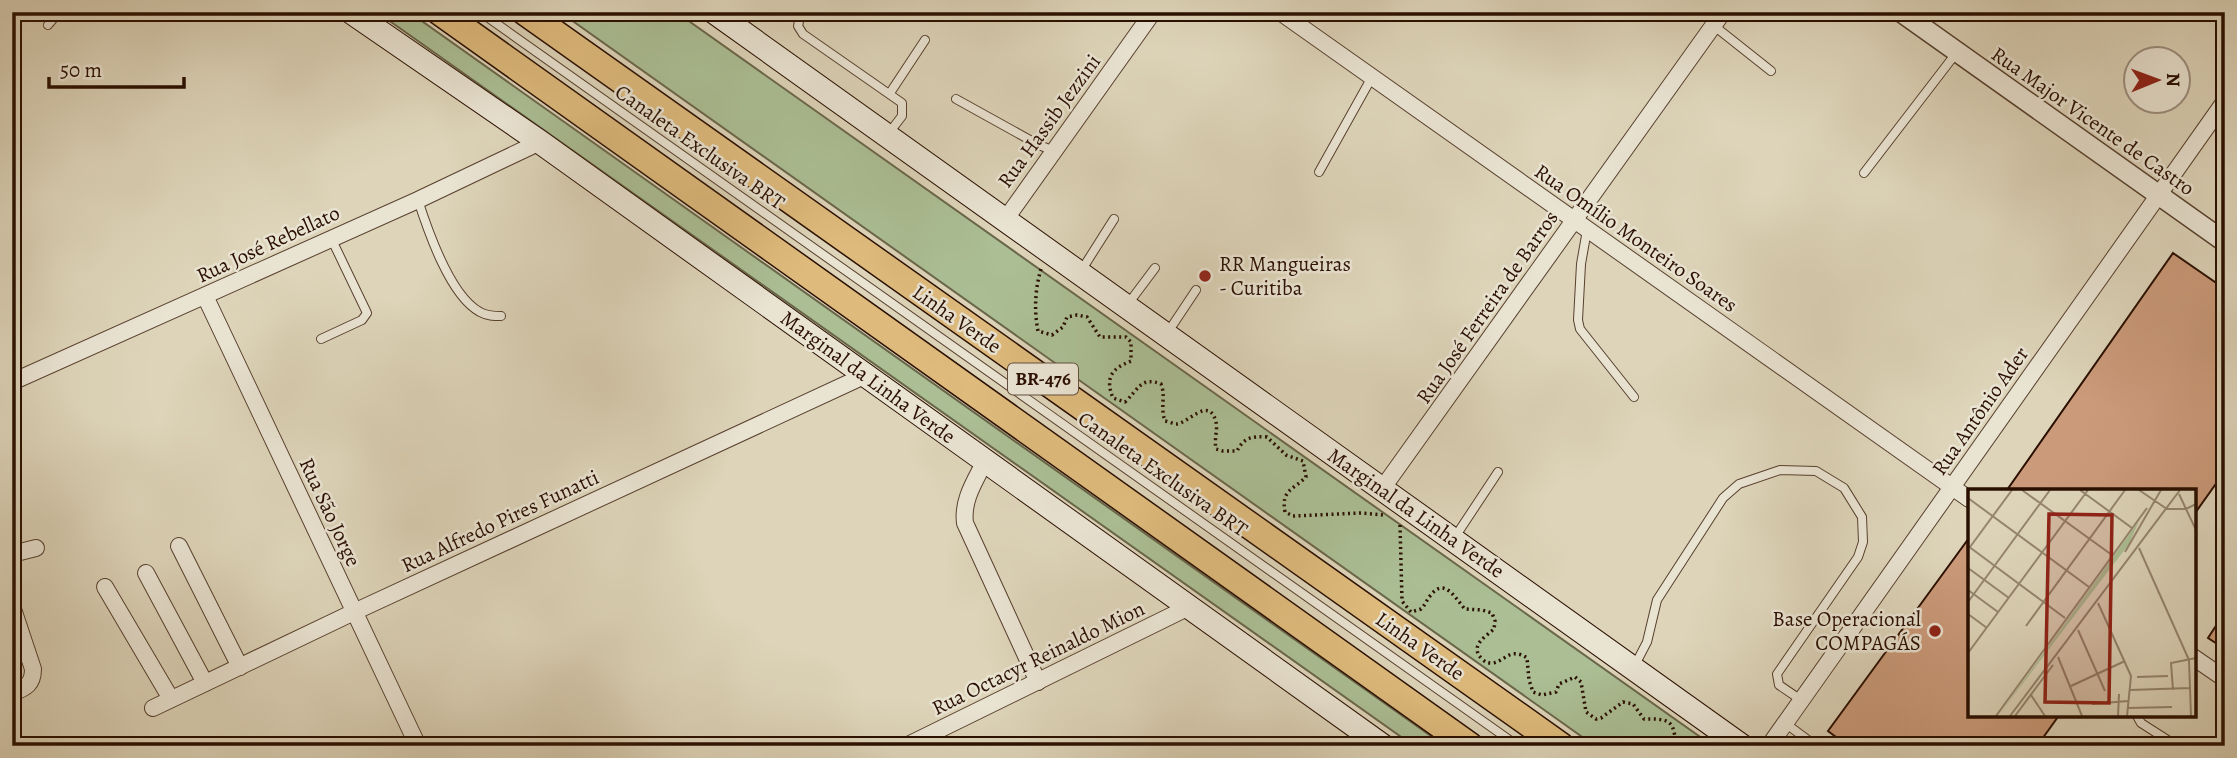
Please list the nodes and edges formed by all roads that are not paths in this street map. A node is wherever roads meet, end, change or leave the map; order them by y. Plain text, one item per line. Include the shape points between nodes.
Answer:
1 (60, 12) edge
2 (351, 12) edge
3 (440, 12) edge
4 (480, 12) edge
5 (525, 12) edge
6 (714, 12) edge
7 (801, 12) edge
8 (1153, 12) edge
9 (1280, 12) edge
10 (1901, 12) edge
11 (1718, 19) edge
12 (48, 25) dead end
13 (925, 40) dead end
14 (1957, 52) junction
15 (1771, 71) dead end
16 (1372, 77) junction
17 (890, 93) junction
18 (956, 99) dead end
19 (2225, 102) edge
20 (887, 136) junction
21 (540, 142) junction
22 (1054, 151) junction
23 (1319, 172) dead end
24 (1864, 173) dead end
25 (2159, 195) junction
26 (418, 200) junction
27 (1114, 219) dead end
28 (1004, 220) junction
29 (1581, 225) junction
30 (331, 238) junction
31 (2225, 242) edge
32 (1154, 268) dead end
33 (1079, 273) junction
34 (1196, 290) dead end
35 (205, 296) junction
36 (1126, 307) junction
37 (502, 316) dead end
38 (1166, 335) junction
39 (321, 339) dead end
40 (866, 375) junction
41 (12, 382) edge
42 (1634, 397) dead end
43 (985, 461) junction
44 (1498, 472) dead end
45 (1952, 487) junction
46 (1382, 489) junction
47 (1968, 498) edge
48 (1454, 540) junction
49 (179, 546) dead end
50 (36, 548) dead end
51 (12, 554) edge
52 (146, 573) dead end
53 (105, 587) dead end
54 (12, 606) edge
55 (1189, 607) junction
56 (354, 612) junction
57 (2195, 658) edge
58 (240, 667) junction
59 (1633, 668) junction
60 (2225, 679) edge
61 (1038, 682) junction
62 (205, 683) junction
63 (12, 693) edge
64 (172, 699) junction
65 (1801, 700) junction
66 (153, 708) dead end
67 (2137, 716) edge
68 (1785, 723) junction
69 (418, 746) edge
70 (906, 746) edge
71 (1383, 746) edge
72 (1470, 746) edge
73 (1518, 746) edge
74 (1561, 746) edge
75 (1742, 746) edge
76 (1769, 746) edge
77 (1816, 746) edge
78 (2177, 746) edge

1 - 12 lane
2 - 21 main road, Marginal da Linha Verde
3 - 72 highway, BR-476
4 - 73 lane, Canaleta Exclusiva BRT
5 - 74 highway, Linha Verde / BR-476
6 - 20 main road, Marginal da Linha Verde
7 - 17 lane via 798,26 803,34
8 - 22 street, Rua Hassib Jezzini
9 - 16 street, Rua Omílio Monteiro Soares
10 - 14 street, Rua Major Vicente de Castro
11 - 15 lane
11 - 29 street, Rua José Ferreira de Barros
13 - 17 lane
14 - 24 lane
14 - 25 street, Rua Major Vicente de Castro
16 - 23 lane
16 - 29 street, Rua Omílio Monteiro Soares
17 - 20 lane via 904,109
18 - 22 lane
19 - 25 street, Rua Antônio Ader
20 - 28 main road, Marginal da Linha Verde
21 - 26 street, Rua José Rebellato
21 - 40 main road, Marginal da Linha Verde
22 - 28 street, Rua Hassib Jezzini
25 - 31 street, Rua Major Vicente de Castro
25 - 45 street, Rua Antônio Ader
26 - 30 street, Rua José Rebellato
26 - 37 lane via 463,297 479,312
27 - 33 lane
28 - 33 main road, Marginal da Linha Verde
29 - 42 lane via 1580,329
29 - 45 street, Rua Omílio Monteiro Soares
29 - 46 street, Rua José Ferreira de Barros
30 - 35 street, Rua José Rebellato
30 - 39 lane via 367,313 362,320
32 - 36 lane
33 - 36 main road, Marginal da Linha Verde
34 - 38 lane
35 - 41 street, Rua José Rebellato
35 - 56 street, Rua São Jorge
36 - 38 main road, Marginal da Linha Verde
38 - 46 main road, Marginal da Linha Verde
40 - 43 main road, Marginal da Linha Verde
40 - 56 street, Rua Alfredo Pires Funatti
43 - 55 main road, Marginal da Linha Verde
43 - 61 street via 966,500 965,523
44 - 48 lane
45 - 47 street, Rua Omílio Monteiro Soares
45 - 65 street, Rua Antônio Ader
46 - 48 main road, Marginal da Linha Verde
48 - 59 main road, Marginal da Linha Verde
49 - 58 street
50 - 51 street
52 - 62 street
53 - 64 street
54 - 63 street via 33,679 26,688
55 - 61 street, Rua Octacyr Reinaldo Mion
55 - 71 main road, Marginal da Linha Verde
56 - 58 street, Rua Alfredo Pires Funatti
56 - 69 street, Rua São Jorge
57 - 60 street
58 - 62 street, Rua Alfredo Pires Funatti
59 - 65 lane via 1647,642 1657,600 1723,498 1739,484 1780,470 1816,471 1844,488 1862,517 1863,542 1858,557 1777,674 1779,685
59 - 75 main road, Marginal da Linha Verde
61 - 70 street, Rua Octacyr Reinaldo Mion
62 - 64 street, Rua Alfredo Pires Funatti
64 - 66 street, Rua Alfredo Pires Funatti
65 - 68 street, Rua Antônio Ader
67 - 78 lane
68 - 76 street, Rua Antônio Ader
68 - 77 lane

